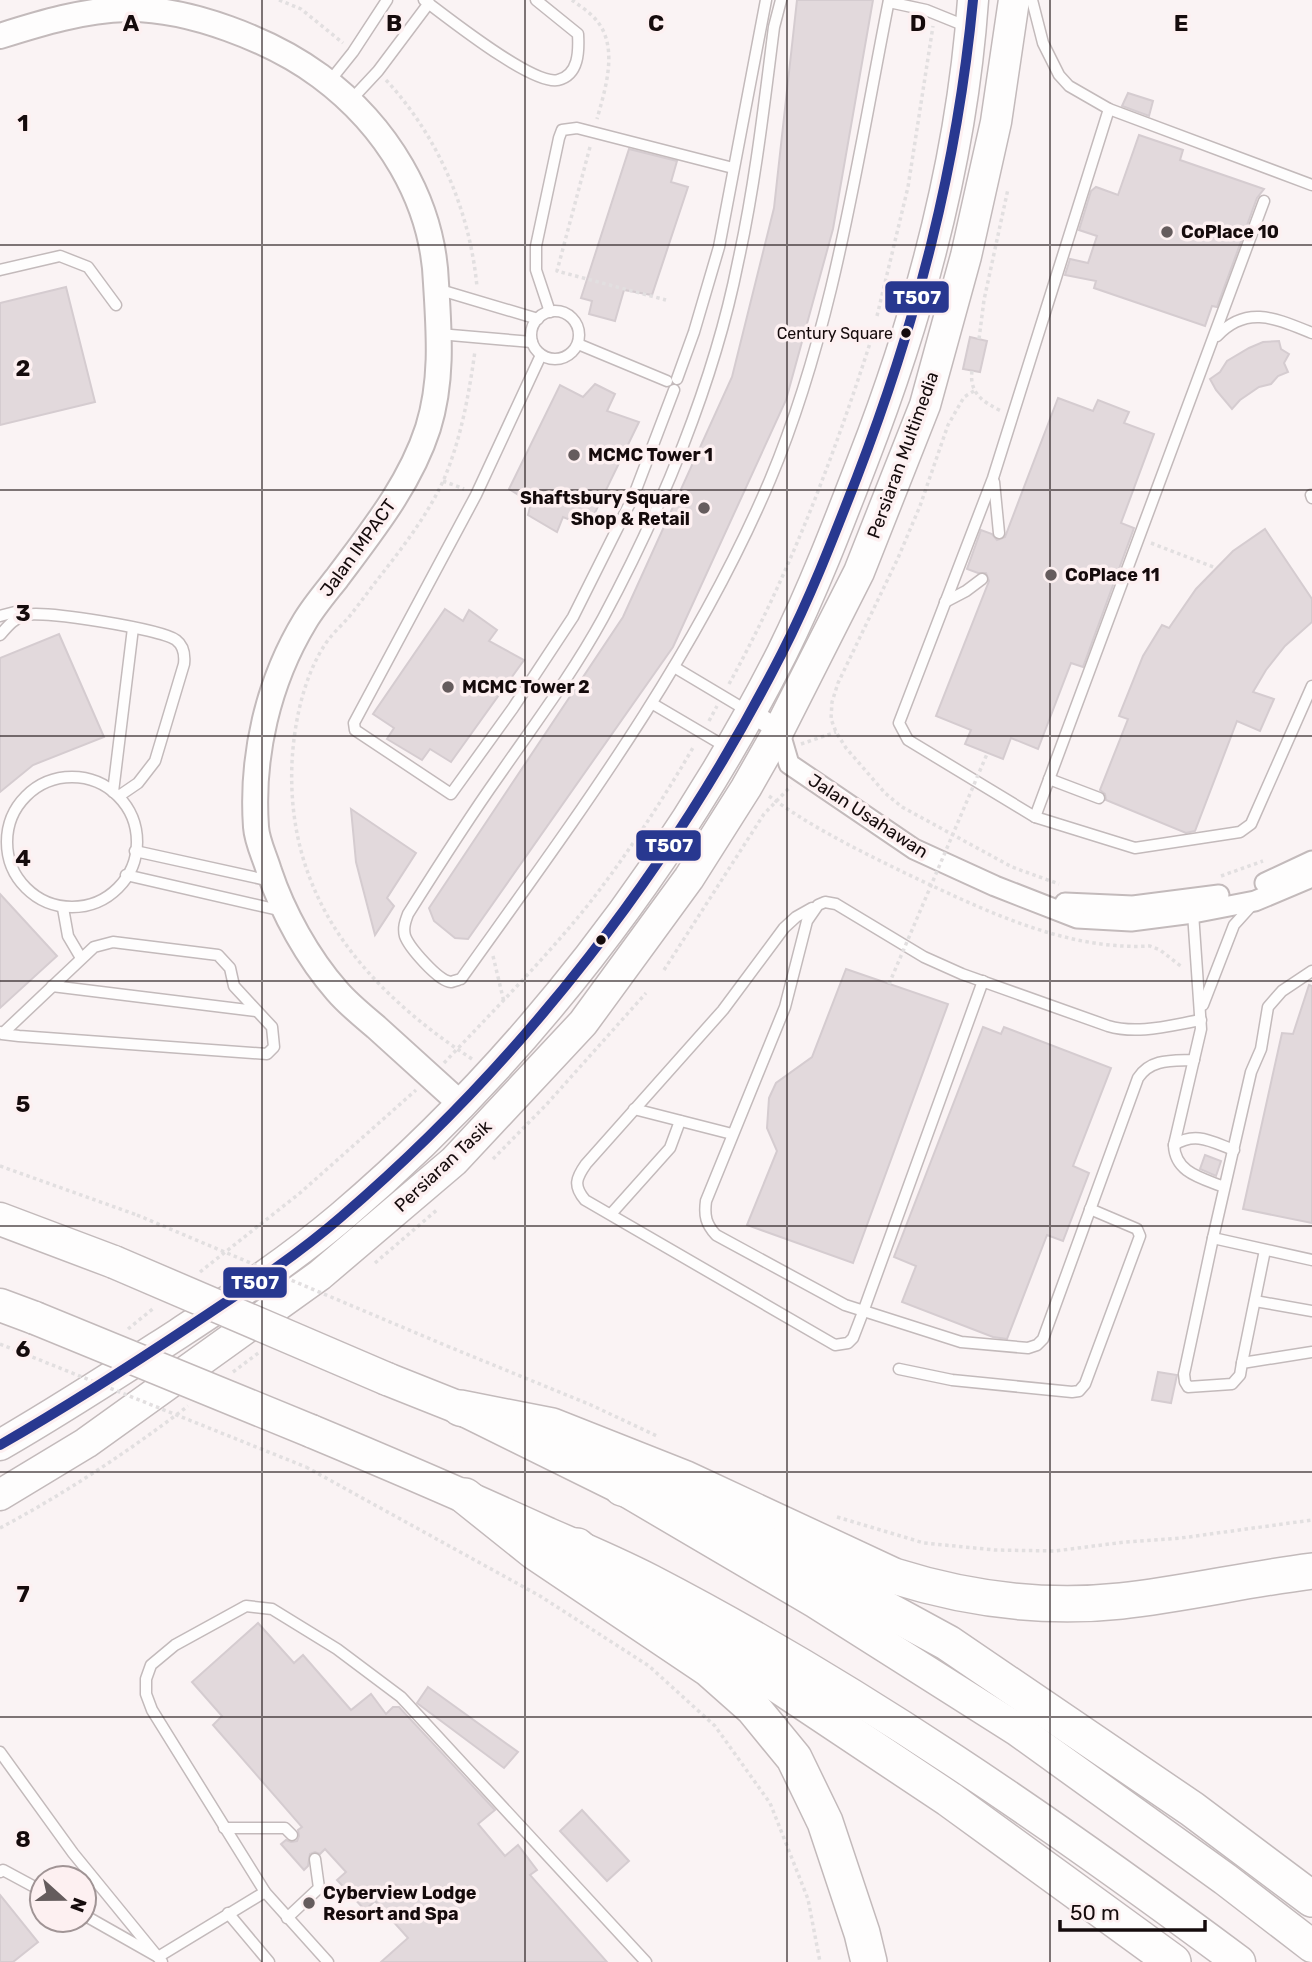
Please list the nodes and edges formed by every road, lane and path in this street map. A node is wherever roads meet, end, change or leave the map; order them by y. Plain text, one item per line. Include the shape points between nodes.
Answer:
1 (387, 0) edge
2 (536, 0) edge
3 (572, 0) edge
4 (766, 0) edge
5 (781, 0) edge
6 (1014, 0) edge
7 (1032, 0) edge
8 (889, 1) edge
9 (426, 2) edge
10 (935, 13) junction
11 (972, 14) edge
12 (2, 32) edge
13 (329, 83) junction
14 (350, 101) junction
15 (1109, 109) junction
16 (593, 132) junction
17 (733, 168) junction
18 (1312, 185) edge
19 (1264, 201) dead end
20 (0, 270) edge
21 (437, 289) junction
22 (666, 300) dead end
23 (116, 305) dead end
24 (550, 312) junction
25 (877, 316) dead end
26 (538, 318) junction
27 (1311, 329) edge
28 (439, 334) junction
29 (871, 340) dead end
30 (532, 342) junction
31 (1212, 342) junction
32 (578, 344) junction
33 (541, 355) junction
34 (972, 371) dead end
35 (672, 380) junction
36 (974, 391) junction
37 (1012, 416) junction
38 (993, 478) junction
39 (443, 481) dead end
40 (477, 495) junction
41 (999, 533) dead end
42 (1139, 538) junction
43 (1216, 568) dead end
44 (982, 579) dead end
45 (945, 602) junction
46 (35, 613) junction
47 (0, 616) edge
48 (133, 628) junction
49 (0, 635) edge
50 (674, 667) junction
51 (1312, 686) edge
52 (723, 696) junction
53 (653, 704) junction
54 (750, 712) junction
55 (836, 732) junction
56 (702, 733) junction
57 (784, 748) junction
58 (729, 749) junction
59 (987, 754) dead end
60 (758, 768) junction
61 (1049, 779) junction
62 (116, 794) junction
63 (1099, 798) dead end
64 (776, 801) dead end
65 (1035, 817) junction
66 (135, 851) junction
67 (1268, 859) dead end
68 (1312, 861) edge
69 (126, 875) junction
70 (1219, 876) dead end
71 (1312, 877) edge
72 (273, 882) junction
73 (1067, 887) dead end
74 (1255, 901) junction
75 (1197, 906) junction
76 (63, 908) junction
77 (815, 909) junction
78 (287, 912) junction
79 (489, 940) junction
80 (81, 958) junction
81 (664, 970) dead end
82 (1312, 971) edge
83 (983, 981) junction
84 (889, 984) dead end
85 (52, 986) junction
86 (504, 1002) junction
87 (1201, 1009) junction
88 (256, 1011) junction
89 (1201, 1020) junction
90 (1, 1033) edge
91 (1194, 1060) junction
92 (431, 1077) junction
93 (462, 1105) junction
94 (634, 1109) junction
95 (680, 1121) junction
96 (732, 1134) junction
97 (1174, 1145) junction
98 (1234, 1150) junction
99 (0, 1166) edge
100 (1224, 1187) junction
101 (1090, 1209) junction
102 (611, 1214) junction
103 (0, 1219) edge
104 (1213, 1238) junction
105 (1265, 1250) junction
106 (1312, 1260) edge
107 (197, 1275) dead end
108 (164, 1301) dead end
109 (1255, 1301) junction
110 (0, 1304) edge
111 (1312, 1311) edge
112 (863, 1312) junction
113 (121, 1334) dead end
114 (0, 1344) edge
115 (1312, 1352) edge
116 (1242, 1363) junction
117 (78, 1368) dead end
118 (899, 1369) dead end
119 (67, 1377) dead end
120 (460, 1408) junction
121 (661, 1438) dead end
122 (0, 1445) edge
123 (622, 1488) junction
124 (0, 1494) edge
125 (465, 1496) junction
126 (833, 1516) dead end
127 (1312, 1520) edge
128 (576, 1546) junction
129 (1312, 1571) edge
130 (0, 1752) edge
131 (224, 1828) junction
132 (292, 1835) dead end
133 (315, 1859) dead end
134 (1, 1870) edge
135 (28, 1884) edge
136 (265, 1892) junction
137 (1312, 1899) edge
138 (228, 1913) junction
139 (287, 1918) junction
140 (98, 1923) edge
141 (1312, 1946) edge
142 (160, 1959) edge
143 (269, 1962) edge
144 (328, 1962) edge
145 (646, 1962) edge
146 (820, 1962) edge
147 (869, 1962) edge
148 (1173, 1962) edge
149 (1239, 1962) edge

1 - 13 lane
2 - 9 lane via 578,34 579,57 569,74 558,80 543,79 489,48
3 - 16 path via 598,22 606,37 606,85
4 - 17 lane
5 - 79 lane via 738,265 697,407 675,463 602,619 461,829 404,927 406,938 434,973 452,982 461,979
6 - 57 main road, Persiaran Multimedia via 996,122 966,256 925,405
7 - 15 lane via 1043,43 1059,75
8 - 10 lane
8 - 50 lane via 843,235 799,400 747,531
9 - 14 lane via 378,71
10 - 11 lane
10 - 25 path via 908,187
11 - 54 main road, Persiaran Multimedia via 955,140 938,221 888,394 815,582
12 - 13 street, Jalan IMPACT via 92,12 130,9 167,13 266,44 294,57
13 - 14 street, Jalan IMPACT
14 - 21 street, Jalan IMPACT via 389,146 410,181 428,223
15 - 18 lane
15 - 37 lane
16 - 17 lane
16 - 22 path via 557,271
16 - 24 lane via 568,128 559,138 536,246 536,270
17 - 35 lane via 719,247 694,332
19 - 31 lane
20 - 23 lane via 60,256 88,267
21 - 26 lane
21 - 28 street, Jalan IMPACT
24 - 26 lane
24 - 32 lane via 564,313 576,322
26 - 30 lane
27 - 31 lane via 1254,316 1226,326
28 - 30 lane
28 - 72 street, Jalan IMPACT via 435,400 410,468 386,512 305,621 273,688 258,756 256,831
29 - 52 path via 800,536
30 - 33 lane
31 - 42 lane
32 - 33 lane via 562,358
32 - 35 lane
33 - 40 lane
34 - 36 path
35 - 40 lane via 667,387 674,390 634,495 573,617 451,794 355,730 354,723
36 - 37 path
36 - 55 path via 964,397 948,425 898,558 838,683 831,719
37 - 38 lane
38 - 41 lane
38 - 45 lane
39 - 40 path
42 - 43 path
42 - 61 lane
44 - 45 lane
45 - 65 lane via 899,723 902,732 908,740
46 - 47 lane
46 - 48 lane
46 - 49 lane via 13,621
48 - 62 lane
48 - 62 lane via 175,639 185,654 184,664 155,761 138,783
50 - 52 lane
50 - 53 lane
51 - 65 lane via 1251,824 1240,832 1135,848
52 - 54 lane
52 - 56 path
53 - 56 lane
53 - 79 lane
54 - 57 street, Jalan Usahawan
54 - 58 main road, Persiaran Tasik
55 - 57 path
55 - 73 path via 865,772 902,807 1012,867
56 - 58 lane
56 - 86 path via 665,797 589,904
57 - 60 main road, Persiaran Tasik
57 - 75 street, Jalan Usahawan via 914,849 1026,898 1079,905
58 - 60 street
58 - 93 main road, Persiaran Tasik via 686,820 583,965
59 - 84 path, bridge
60 - 124 main road, Persiaran Tasik via 689,878 583,1023 454,1160 320,1275 86,1443
61 - 63 lane
61 - 65 lane
62 - 66 lane via 135,821
62 - 76 lane via 89,780 55,778 30,792 13,819 7,848 15,878 38,899
64 - 81 path
66 - 69 lane
66 - 72 lane
67 - 70 path
68 - 75 street, Jalan Usahawan via 1257,887
69 - 76 lane via 111,896 98,904
69 - 78 lane
71 - 74 street, Jalan Usahawan
72 - 78 street, Jalan IMPACT
74 - 75 street, Jalan Usahawan
74 - 87 lane via 1234,925
75 - 87 lane
76 - 80 lane via 68,936
77 - 83 lane via 825,902 836,904 924,957
77 - 94 lane via 784,928 723,1010
77 - 96 lane via 807,921 785,1007
78 - 92 street, Jalan IMPACT via 338,993
79 - 86 path
80 - 85 lane
80 - 88 lane via 94,947 113,942 210,953 225,961 234,986
82 - 98 lane via 1282,991 1268,1007
83 - 89 lane via 1122,1030
83 - 112 lane
85 - 88 lane
85 - 90 lane
86 - 92 path
87 - 89 lane
88 - 90 lane via 274,1034 274,1046 267,1054
89 - 91 lane
91 - 97 lane
91 - 101 lane via 1160,1061 1143,1071
92 - 93 street, Jalan IMPACT
92 - 107 path via 300,1193
93 - 122 main road, Persiaran Tasik via 341,1217 266,1276 78,1400
94 - 95 lane
94 - 102 lane via 579,1173 576,1184 585,1200
95 - 96 lane
95 - 102 lane via 670,1148
96 - 112 lane via 706,1201 707,1226 716,1235
97 - 98 lane via 1190,1137
97 - 100 lane via 1179,1165 1187,1172
98 - 100 lane
99 - 121 path, bridge via 137,1215
100 - 104 lane
101 - 112 lane via 1037,1345 961,1342
101 - 118 lane via 1137,1229 1140,1236 1079,1391 953,1380
102 - 112 lane via 835,1345 853,1338
103 - 120 highway, bridge via 114,1262
104 - 105 lane
104 - 116 lane via 1185,1382 1194,1389 1233,1384
105 - 106 lane
105 - 109 lane
108 - 113 path
109 - 111 lane
109 - 116 lane
110 - 125 highway, bridge
114 - 146 path, bridge via 306,1467 540,1596 649,1667 715,1726 770,1803 808,1899
115 - 116 lane
117 - 119 path
120 - 123 highway
120 - 129 highway via 552,1426 686,1479 894,1576 930,1588 1027,1603 1120,1601
123 - 137 highway via 685,1505 733,1526 948,1643 1192,1809
123 - 141 highway via 816,1602 1018,1730
125 - 128 highway
125 - 147 highway via 535,1552 709,1670 753,1708 794,1758 825,1822
126 - 127 path via 924,1543 1055,1552
128 - 148 highway via 639,1599 721,1647 949,1799
128 - 149 highway via 715,1616 899,1724 988,1782
130 - 142 lane via 72,1853
131 - 132 lane via 285,1828
131 - 136 lane
131 - 145 lane via 152,1710 146,1679 151,1665 175,1645 246,1606 272,1609 337,1649 401,1697
133 - 139 lane via 319,1888
134 - 135 lane
136 - 138 lane
136 - 139 lane
138 - 142 lane
138 - 143 lane
139 - 144 lane
140 - 142 lane

